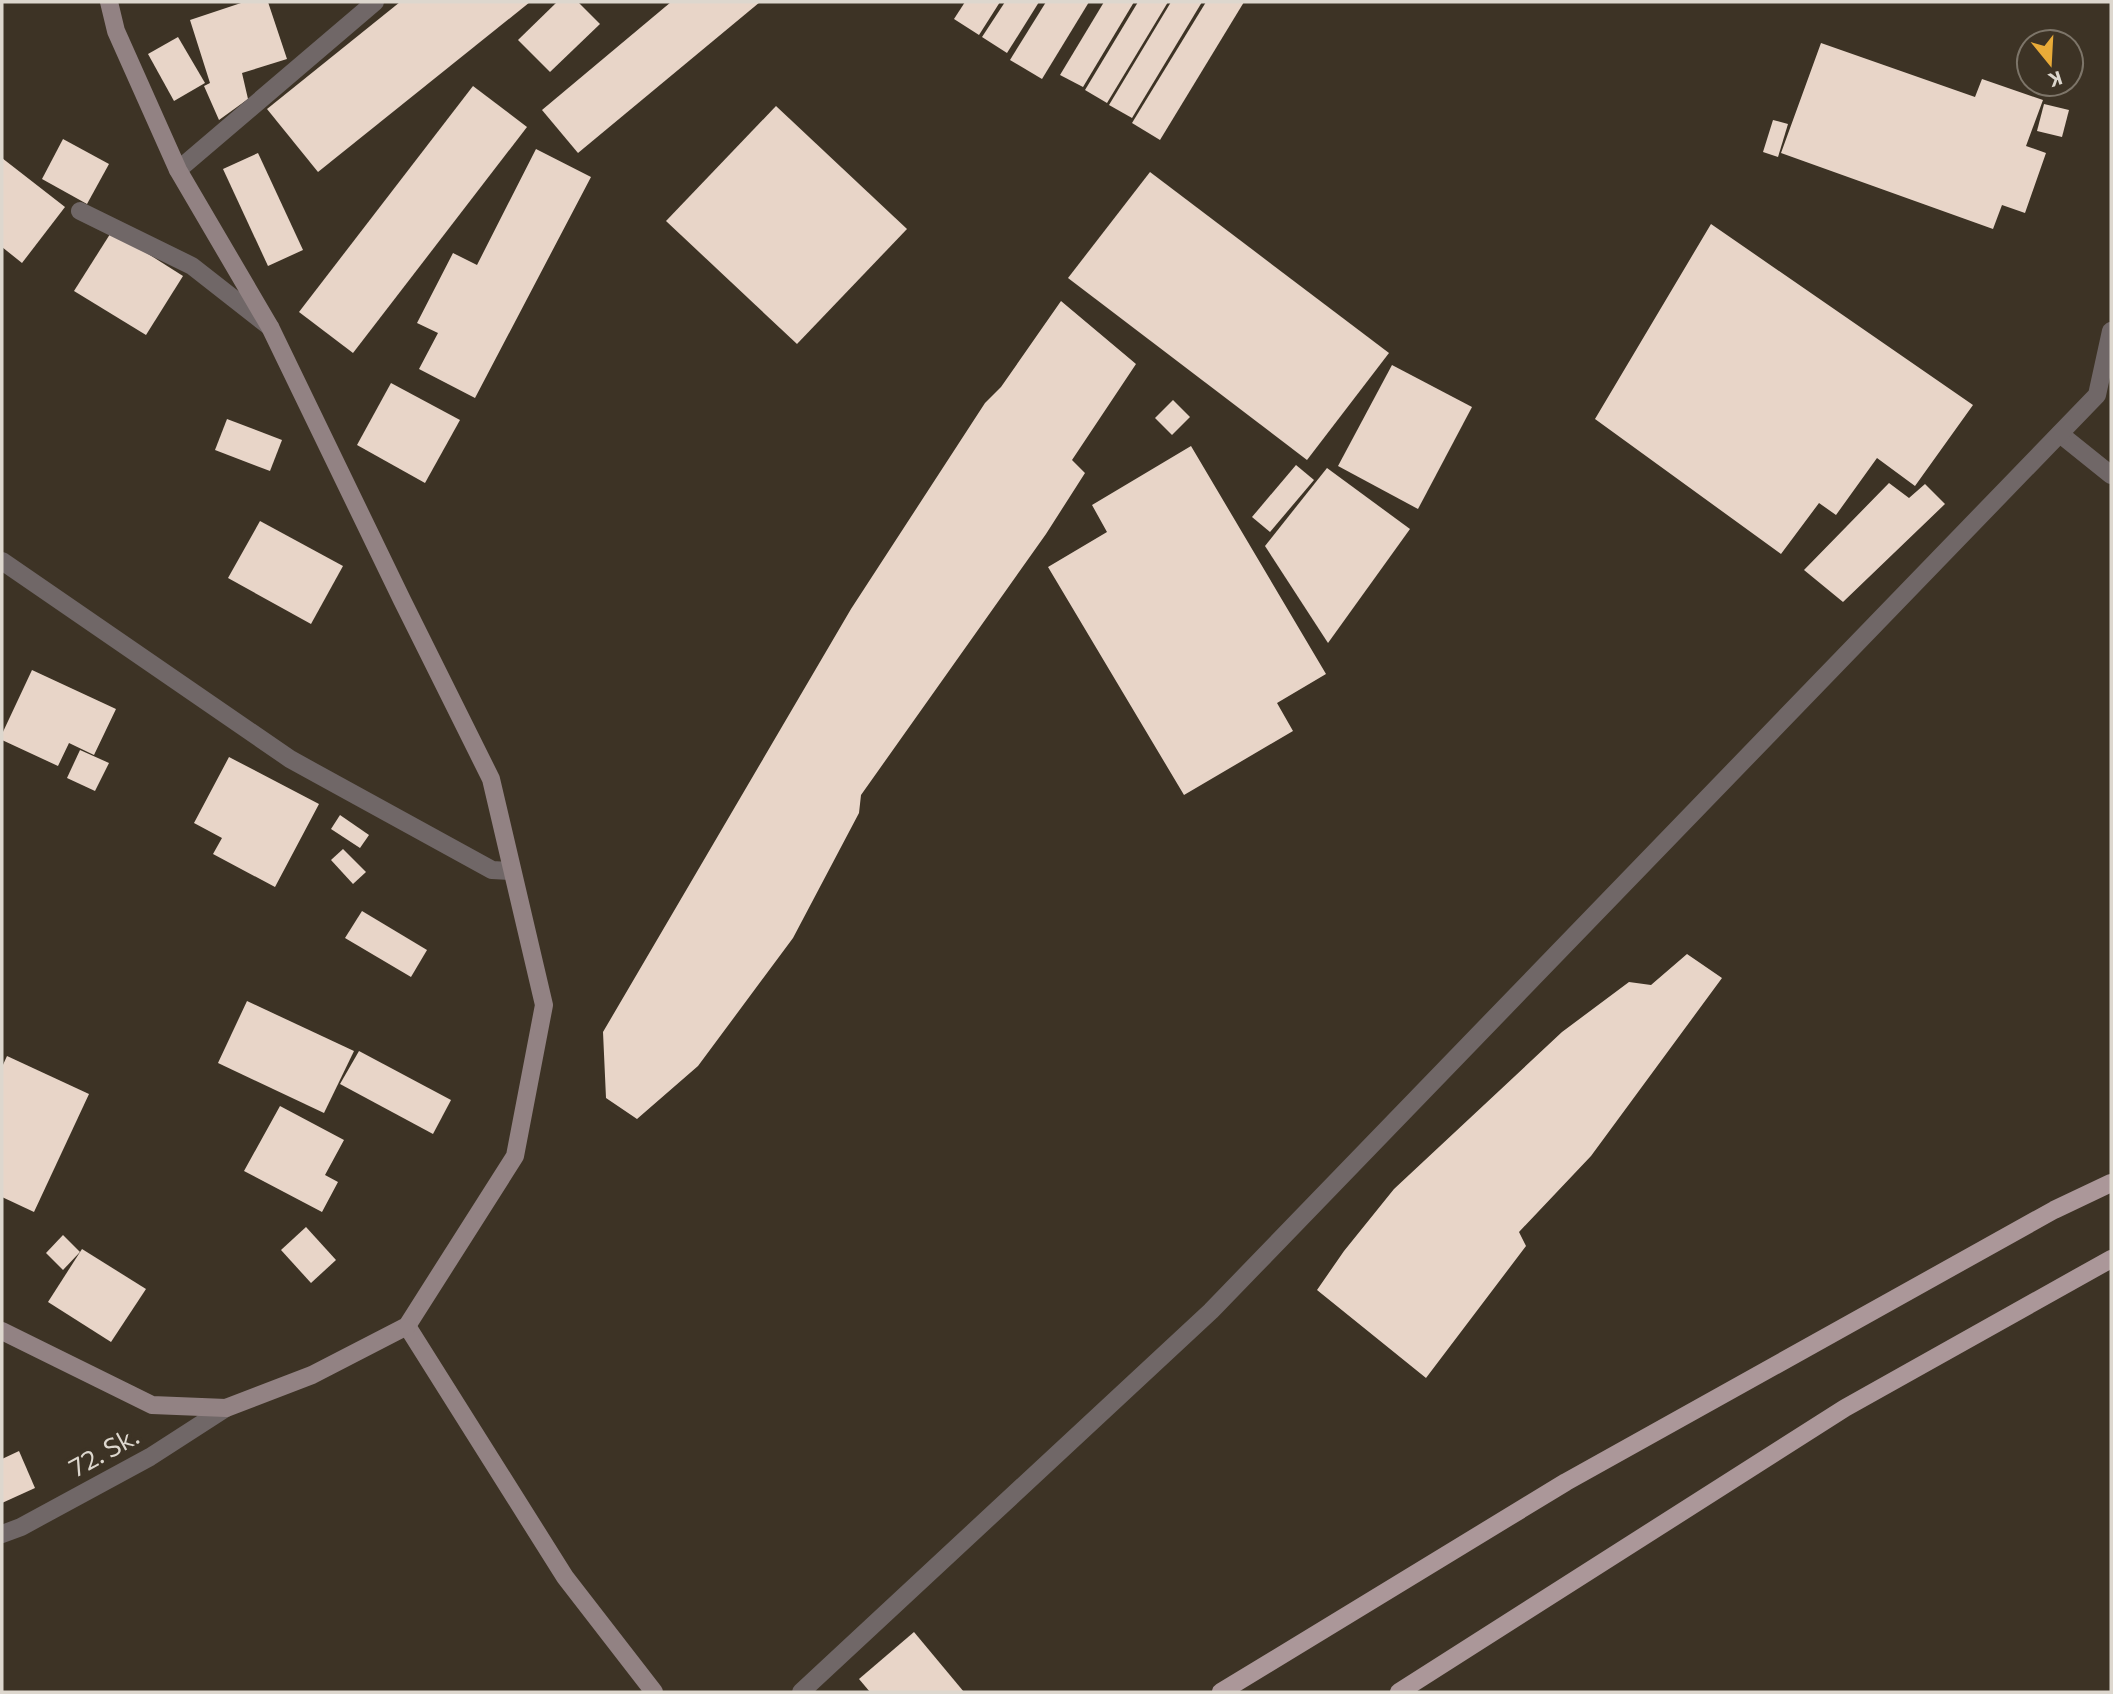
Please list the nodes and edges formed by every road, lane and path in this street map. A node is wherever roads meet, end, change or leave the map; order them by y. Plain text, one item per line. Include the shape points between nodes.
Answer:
1 (109, 2) edge
2 (375, 2) edge
3 (178, 170) junction
4 (80, 211) dead end
5 (270, 327) junction
6 (2111, 331) edge
7 (2111, 383) edge
8 (2097, 396) junction
9 (2060, 434) junction
10 (2111, 475) edge
11 (2, 561) edge
12 (512, 870) junction
13 (2111, 1183) edge
14 (2111, 1259) edge
15 (407, 1326) junction
16 (2, 1331) edge
17 (226, 1408) junction
18 (2, 1534) edge
19 (654, 1692) edge
20 (801, 1692) edge
21 (1221, 1692) edge
22 (1399, 1692) edge

1 - 3 street via 116,31
2 - 3 street
3 - 5 street
4 - 5 street via 192,266
5 - 12 street via 491,779
6 - 8 street
7 - 8 street
8 - 9 street
9 - 10 street
9 - 20 street via 1211,1311
11 - 12 street via 290,759 492,870
12 - 15 street via 544,1004 515,1156
13 - 21 main road via 2054,1210 1566,1482
14 - 22 main road via 1845,1408
15 - 17 street via 312,1375
15 - 19 street via 565,1577
16 - 17 street via 152,1405
17 - 18 street, 72. Sk. via 150,1457

